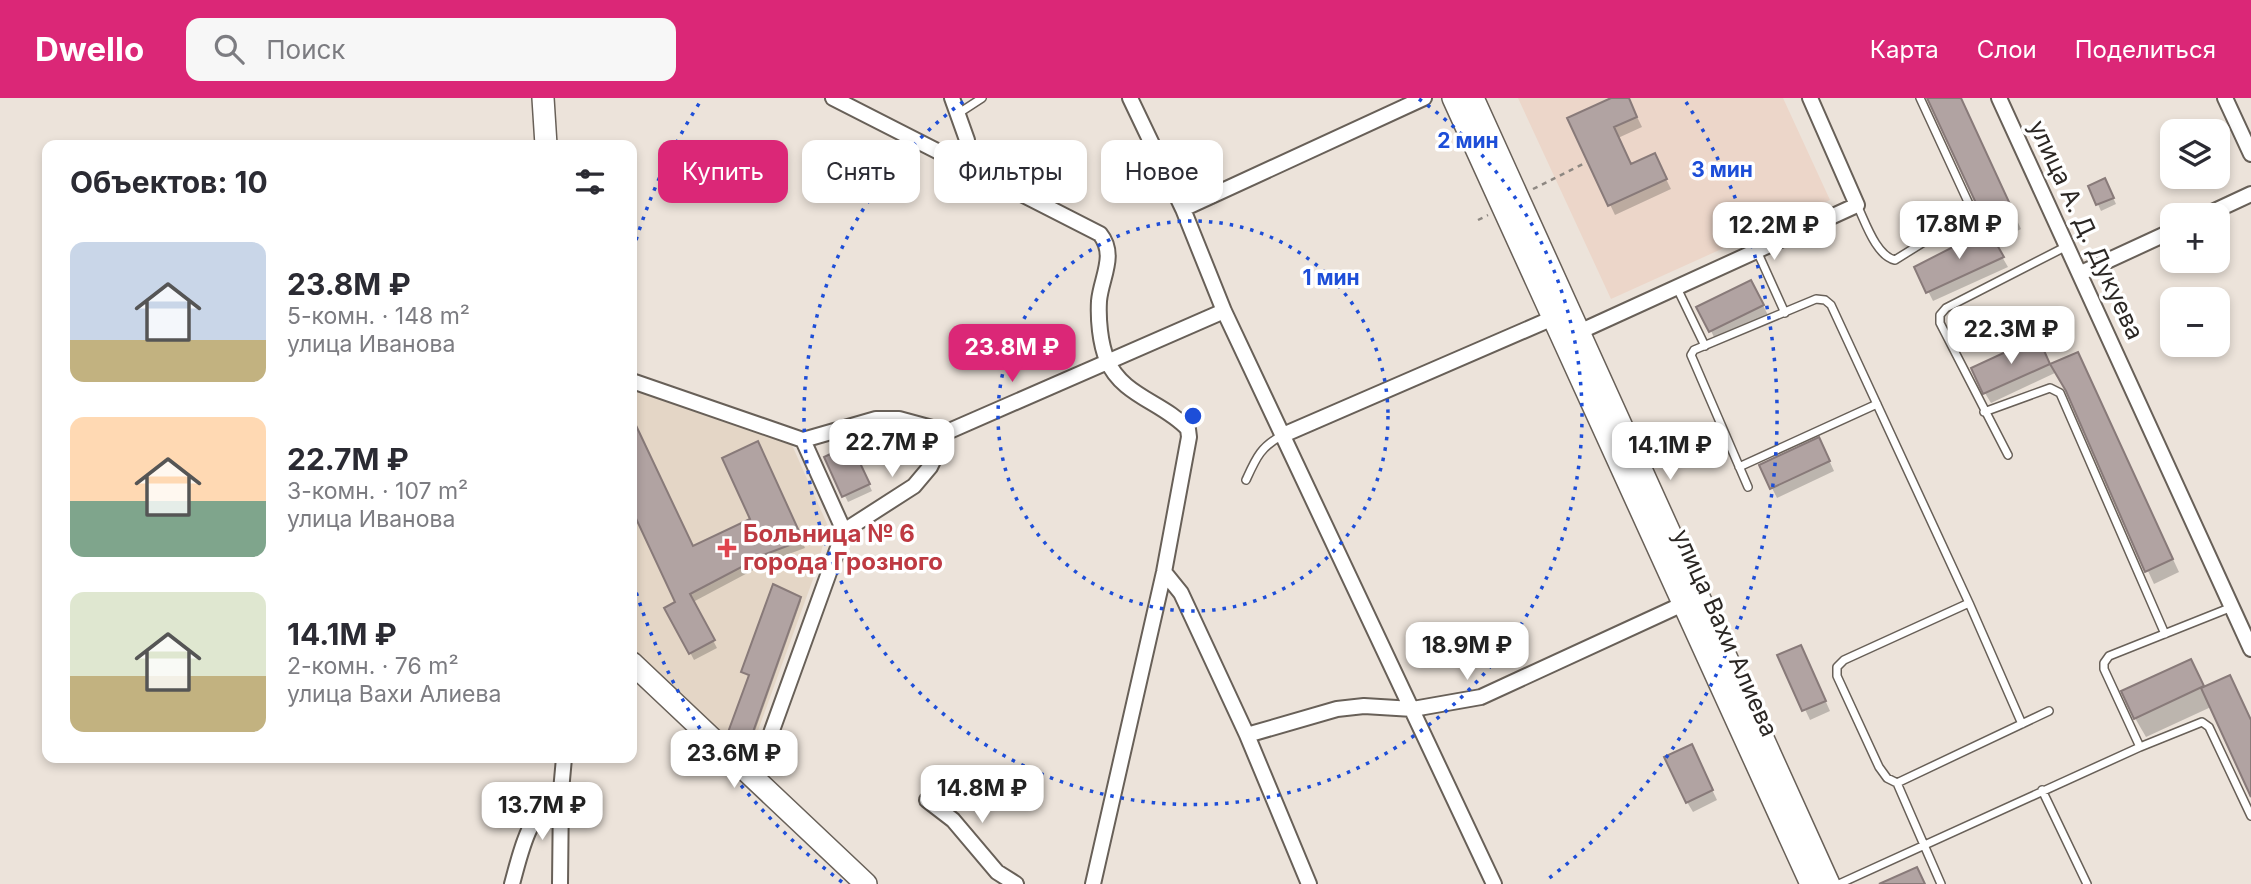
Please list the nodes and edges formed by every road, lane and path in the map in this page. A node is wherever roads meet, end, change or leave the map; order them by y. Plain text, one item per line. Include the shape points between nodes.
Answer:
1 (543, 98) edge
2 (834, 98) edge
3 (952, 98) edge
4 (982, 98) edge
5 (1130, 98) edge
6 (1424, 98) edge
7 (1453, 98) edge
8 (1473, 98) edge
9 (1810, 98) edge
10 (1920, 98) edge
11 (1999, 98) edge
12 (2225, 98) edge
13 (959, 113) junction
14 (546, 140) edge
15 (967, 140) edge
16 (934, 148) edge
17 (2251, 154) edge
18 (2251, 194) edge
19 (1040, 203) edge
20 (2230, 204) edge
21 (1857, 205) junction
22 (1183, 209) junction
23 (2160, 237) edge
24 (2068, 245) junction
25 (1757, 251) junction
26 (2081, 273) junction
27 (1677, 287) junction
28 (1224, 311) junction
29 (1785, 313) junction
30 (1553, 318) junction
31 (1579, 332) junction
32 (1704, 346) junction
33 (1107, 361) junction
34 (637, 383) edge
35 (1877, 404) junction
36 (1984, 412) junction
37 (947, 432) junction
38 (1283, 435) junction
39 (803, 440) junction
40 (2008, 455) dead end
41 (1740, 467) junction
42 (1246, 480) dead end
43 (1748, 486) dead end
44 (844, 531) junction
45 (1164, 572) junction
46 (1969, 603) junction
47 (1683, 604) junction
48 (2232, 607) junction
49 (2165, 634) junction
50 (2251, 649) edge
51 (637, 668) edge
52 (1413, 709) junction
53 (2049, 711) dead end
54 (2022, 724) junction
55 (1247, 735) junction
56 (2140, 747) junction
57 (564, 763) edge
58 (749, 775) junction
59 (1897, 783) junction
60 (561, 790) junction
61 (2042, 790) junction
62 (927, 800) dead end
63 (2251, 816) edge
64 (1923, 844) junction
65 (512, 884) edge
66 (560, 884) edge
67 (866, 884) edge
68 (1016, 884) edge
69 (1093, 884) edge
70 (1309, 884) edge
71 (1494, 884) edge
72 (1811, 884) edge
73 (1829, 884) edge
74 (1839, 884) edge
75 (1941, 884) edge
76 (2087, 884) edge

1 - 14 main road
2 - 16 street
3 - 13 street
4 - 13 lane
5 - 22 street
6 - 22 street
7 - 30 main road, улица Вахи Алиева
8 - 31 main road, улица Вахи Алиева
9 - 21 street
10 - 21 lane via 1969,204 1968,211 1895,260 1881,251
11 - 24 street, улица А. Д. Дукуева
12 - 17 street
13 - 15 street
18 - 20 street
19 - 33 street via 1106,242 1109,253 1099,301
21 - 25 street
22 - 28 street
23 - 26 street
24 - 26 street, улица А. Д. Дукуева
24 - 36 lane via 1940,315
25 - 27 street
25 - 29 lane
26 - 48 street, улица А. Д. Дукуева
27 - 31 street
27 - 32 lane
28 - 33 street
28 - 38 street
29 - 32 lane
29 - 35 lane via 1816,299 1831,304
30 - 38 street
30 - 47 main road, улица Вахи Алиева
31 - 73 main road, улица Вахи Алиева
32 - 41 lane via 1694,350 1691,362
33 - 37 street
33 - 45 street via 1125,386 1171,413 1188,429
34 - 39 street
35 - 41 lane
35 - 46 lane
36 - 40 lane
36 - 49 lane via 2050,388 2060,393
37 - 39 street via 899,419 876,419
37 - 44 street via 930,467 914,485
38 - 42 lane via 1258,452
38 - 52 street
39 - 44 street
41 - 43 lane
44 - 58 street via 762,758
45 - 55 street via 1181,593
45 - 69 street
46 - 54 lane
46 - 59 lane via 1837,667 1837,676 1880,767
47 - 52 street via 1481,697
47 - 72 main road, улица Вахи Алиева
48 - 49 lane
48 - 50 street, улица А. Д. Дукуева
49 - 56 lane via 2109,656 2104,663
51 - 58 main road
52 - 55 street via 1337,709
52 - 71 street
53 - 54 lane
54 - 59 lane
55 - 70 street
56 - 61 lane
56 - 63 lane via 2202,722 2209,727
57 - 60 street
58 - 67 main road
59 - 64 lane
60 - 65 street via 531,822
60 - 66 street
61 - 64 lane
61 - 76 lane
62 - 68 street via 953,820 998,872
64 - 74 lane
64 - 75 lane

